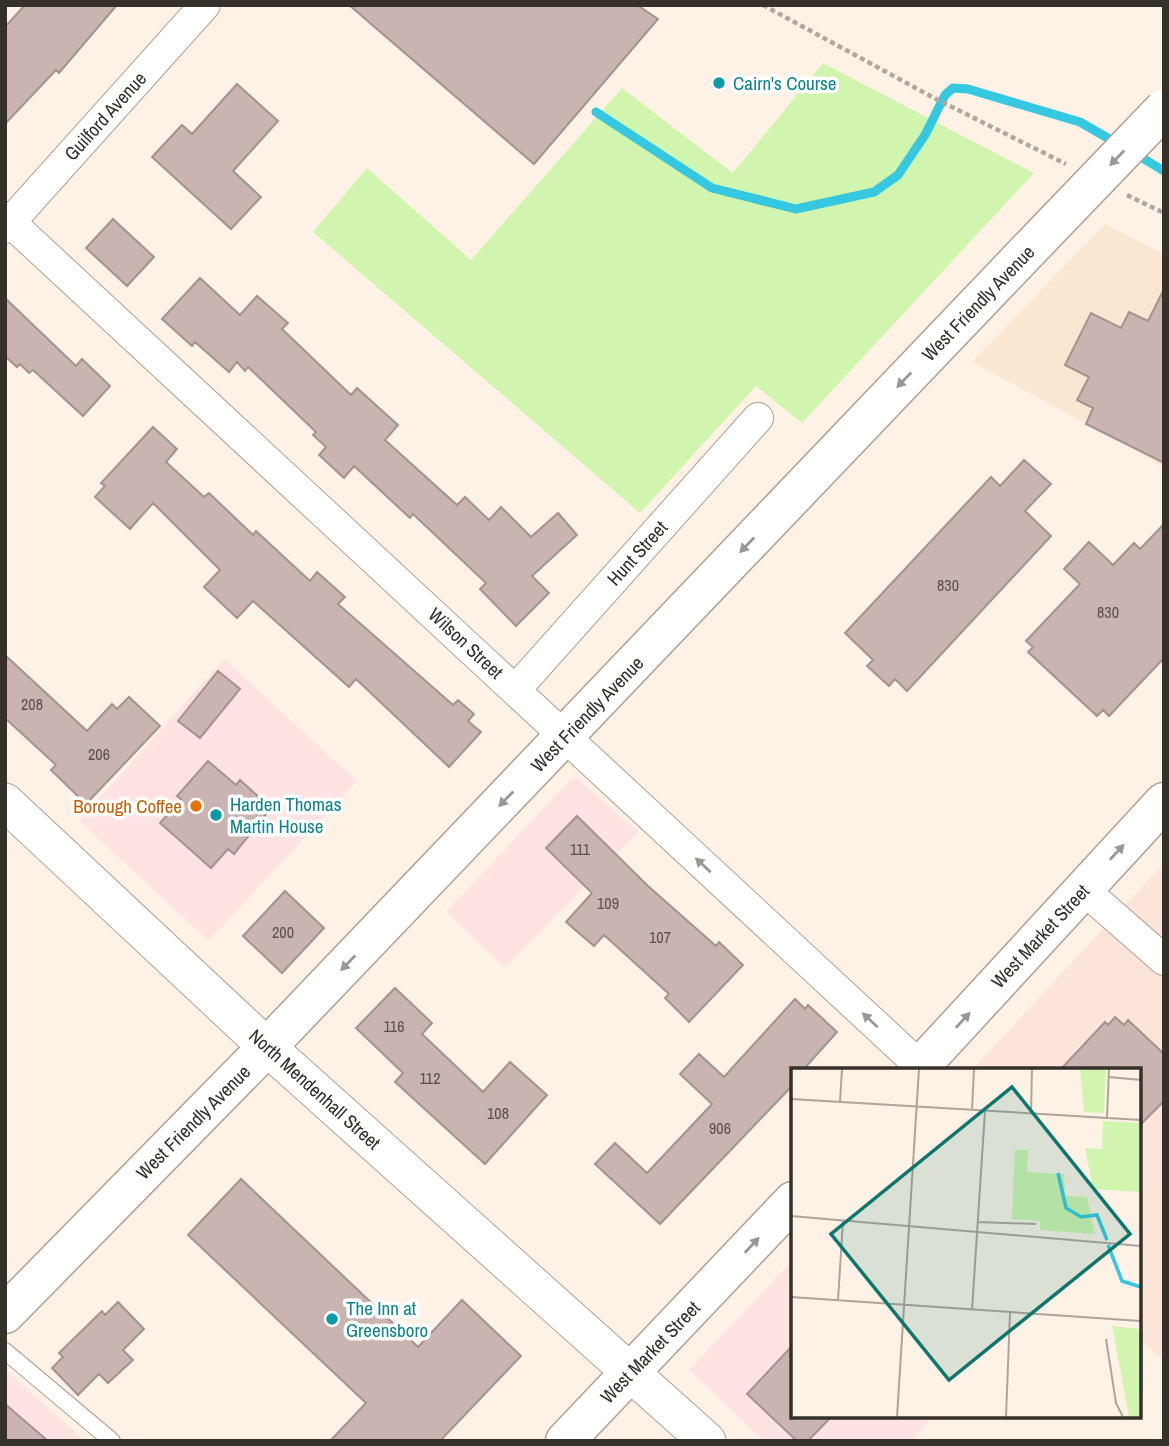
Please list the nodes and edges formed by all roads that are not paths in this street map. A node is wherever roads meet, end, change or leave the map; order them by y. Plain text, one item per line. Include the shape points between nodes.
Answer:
1 (202, 6) edge
2 (1164, 109) edge
3 (8, 225) edge
4 (758, 418) dead end
5 (516, 689) junction
6 (565, 736) junction
7 (5, 802) edge
8 (1164, 802) edge
9 (1083, 889) junction
10 (1164, 960) edge
11 (267, 1047) junction
12 (918, 1068) edge
13 (791, 1204) edge
14 (5, 1314) edge
15 (5, 1351) edge
16 (631, 1369) junction
17 (112, 1441) edge
18 (565, 1441) edge
19 (707, 1441) edge

1 - 3 street, Guilford Avenue
2 -> 6 main road, West Friendly Avenue, bridge
3 - 5 street, Wilson Street
4 - 5 street, Hunt Street
5 - 6 street, Wilson Street
6 -> 11 main road, West Friendly Avenue
12 -> 6 street, Wilson Street
7 - 11 street, North Mendenhall Street
9 -> 8 main road, West Market Street
9 - 10 street
12 -> 9 main road, West Market Street
11 - 14 main road, West Friendly Avenue
11 - 16 street, North Mendenhall Street
16 -> 13 main road, West Market Street
15 - 17 lane
16 - 18 main road, West Market Street
16 - 19 street, North Mendenhall Street

